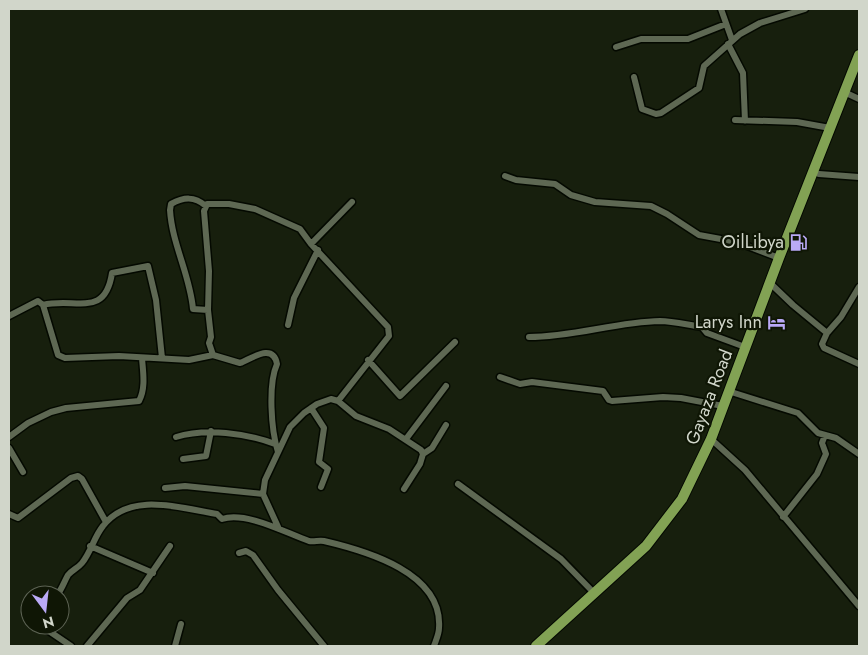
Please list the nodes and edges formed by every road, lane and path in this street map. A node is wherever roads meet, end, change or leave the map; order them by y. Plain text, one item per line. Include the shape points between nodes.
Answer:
1 (721, 9) edge
2 (805, 9) edge
3 (726, 24) junction
4 (730, 42) junction
5 (616, 46) dead end
6 (859, 55) edge
7 (634, 77) dead end
8 (844, 92) junction
9 (859, 99) edge
10 (735, 120) dead end
11 (745, 121) junction
12 (830, 128) junction
13 (819, 174) dead end
14 (505, 176) dead end
15 (859, 177) edge
16 (352, 202) dead end
17 (206, 206) junction
18 (311, 244) junction
19 (318, 250) junction
20 (779, 258) junction
21 (770, 283) junction
22 (859, 286) edge
23 (43, 305) junction
24 (208, 310) junction
25 (9, 316) edge
26 (288, 325) dead end
27 (827, 333) junction
28 (529, 337) dead end
29 (455, 342) dead end
30 (745, 347) junction
31 (213, 355) junction
32 (142, 358) junction
33 (162, 358) junction
34 (368, 360) junction
35 (859, 364) edge
36 (500, 377) dead end
37 (446, 386) dead end
38 (728, 390) junction
39 (338, 401) junction
40 (723, 406) junction
41 (311, 408) junction
42 (446, 425) dead end
43 (211, 432) junction
44 (825, 435) junction
45 (9, 437) edge
46 (176, 437) dead end
47 (406, 439) junction
48 (711, 439) junction
49 (275, 444) junction
50 (9, 448) edge
51 (278, 452) junction
52 (859, 453) edge
53 (423, 454) junction
54 (183, 459) dead end
55 (22, 472) dead end
56 (458, 484) dead end
57 (321, 487) dead end
58 (165, 488) dead end
59 (404, 489) dead end
60 (263, 494) junction
61 (9, 514) edge
62 (783, 517) junction
63 (106, 522) junction
64 (279, 529) junction
65 (90, 546) junction
66 (170, 546) dead end
67 (239, 554) dead end
68 (153, 573) junction
69 (65, 585) edge
70 (595, 594) junction
71 (859, 606) edge
72 (181, 624) dead end
73 (55, 635) edge
74 (71, 646) edge
75 (87, 646) edge
76 (175, 646) edge
77 (324, 646) edge
78 (434, 646) edge
79 (536, 646) edge

1 - 3 street
2 - 4 street via 760,22
3 - 4 street
3 - 5 street via 688,39 641,39
4 - 7 street via 704,66 699,88 656,114 642,109
4 - 11 street via 743,73
6 - 8 main road, Gayaza Road
8 - 9 street
8 - 12 main road, Gayaza Road
10 - 11 street
11 - 12 street via 797,122
12 - 20 main road, Gayaza Road
13 - 15 street
14 - 20 street via 555,184 571,195 595,202 651,206 699,235 738,242
16 - 18 street
17 - 18 street via 210,203 228,204 267,213 300,229
17 - 24 street via 204,216 210,271
17 - 24 street via 196,198 186,198 171,204 170,210 179,253 192,290 193,308
18 - 19 street
19 - 26 street via 294,298
19 - 34 street via 388,328 389,336
20 - 21 main road, Gayaza Road
21 - 27 street
21 - 30 main road, Gayaza Road
22 - 27 street via 841,317
23 - 25 street via 38,302
23 - 32 street via 58,355 66,358
23 - 33 street via 96,302 110,287 112,273 148,266 156,300
24 - 31 street via 209,342
27 - 35 street via 823,346
28 - 30 street via 559,337 660,321 702,327 707,333
29 - 34 street via 400,396
30 - 38 main road, Gayaza Road
31 - 33 street via 190,360
31 - 49 street via 235,362 268,352 275,358 272,375
32 - 33 street
32 - 45 street via 144,378 139,400 51,412
34 - 39 street
36 - 40 street via 520,384 532,382 603,391 612,401 681,398
37 - 47 street
38 - 40 main road, Gayaza Road
38 - 44 street via 798,413 818,433
39 - 41 street via 324,400
39 - 47 street via 356,416
40 - 48 main road, Gayaza Road
41 - 51 street via 290,427
41 - 57 street via 324,428 319,462 328,469
42 - 53 street via 432,448
43 - 46 street
43 - 49 street
43 - 54 street via 206,456
44 - 52 street
44 - 62 street via 822,443 826,454 817,474
47 - 53 street
48 - 62 street via 745,470
48 - 70 main road, Gayaza Road via 682,499 666,523
49 - 51 street
50 - 55 street
51 - 60 street via 265,480
53 - 59 street
56 - 70 street via 561,559
58 - 60 street via 185,486
60 - 64 street
61 - 63 street via 18,518 78,476
62 - 71 street
63 - 64 street via 118,511 152,504 217,514 222,519 233,516
63 - 65 street
64 - 78 street via 312,541 324,541 367,554 409,574 428,589 434,601 440,626
65 - 68 street
65 - 69 street via 82,563 68,576
66 - 68 street
67 - 77 street via 253,555
68 - 75 street via 139,592 127,598
70 - 79 main road, Gayaza Road
72 - 76 street
73 - 74 street

